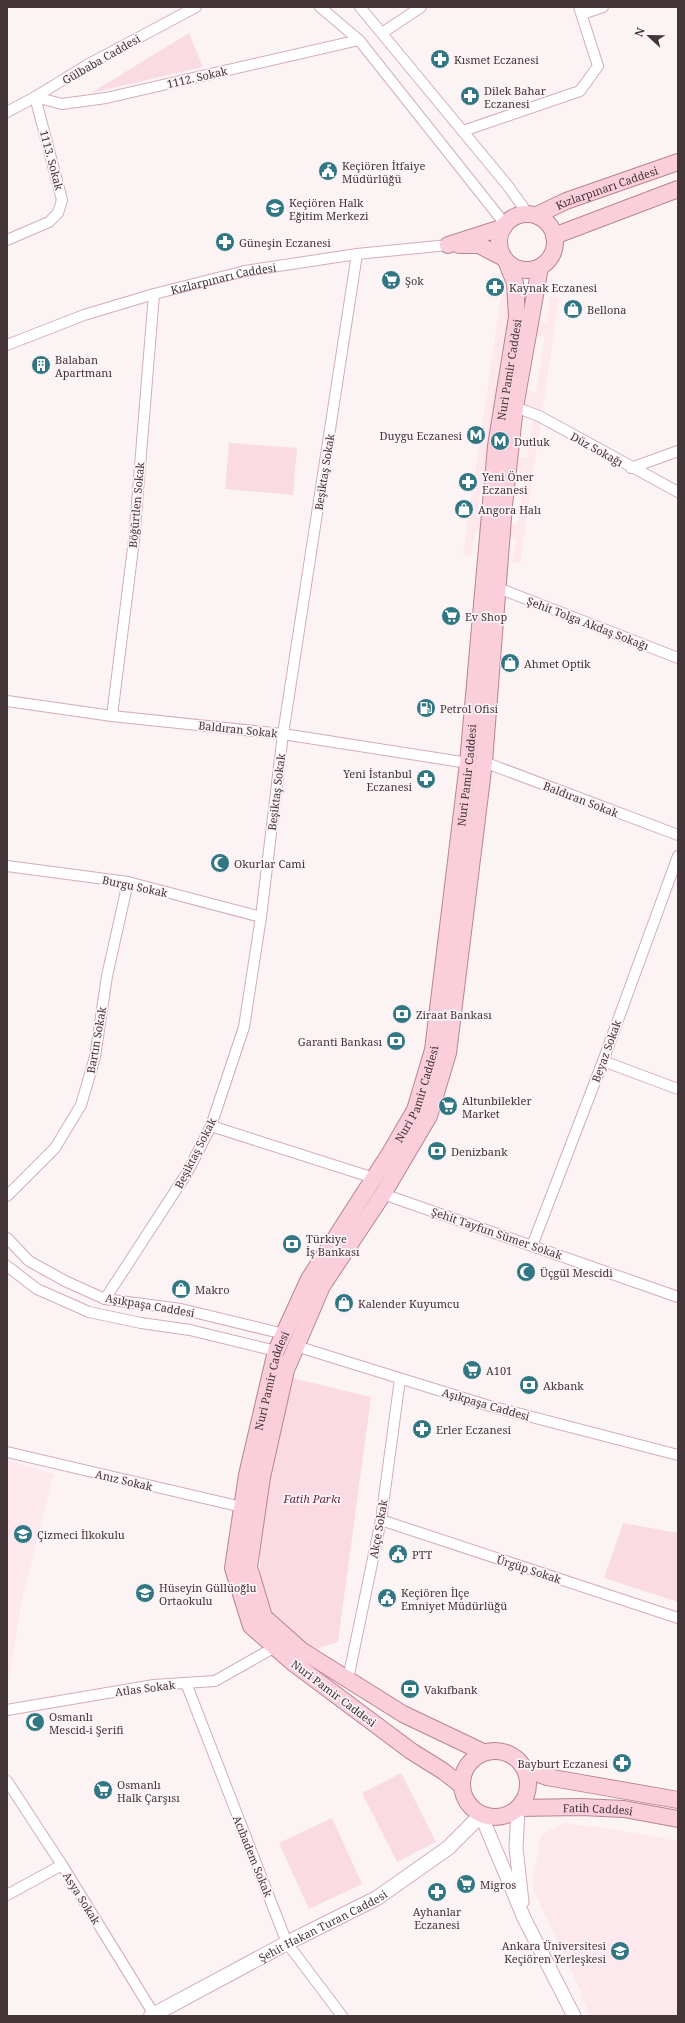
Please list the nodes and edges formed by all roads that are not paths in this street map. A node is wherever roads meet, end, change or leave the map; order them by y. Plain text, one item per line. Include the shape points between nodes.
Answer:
1 (196, 7) edge
2 (320, 7) edge
3 (360, 7) edge
4 (421, 7) edge
5 (603, 7) edge
6 (580, 11) edge
7 (382, 33) junction
8 (359, 40) junction
9 (35, 98) junction
10 (7, 112) edge
11 (463, 131) junction
12 (678, 162) edge
13 (678, 189) edge
14 (532, 215) junction
15 (504, 225) junction
16 (554, 236) junction
17 (7, 240) edge
18 (448, 244) junction
19 (357, 254) junction
20 (505, 260) junction
21 (540, 267) junction
22 (154, 294) junction
23 (7, 345) edge
24 (515, 407) junction
25 (678, 451) edge
26 (631, 468) junction
27 (678, 492) edge
28 (498, 588) junction
29 (678, 658) edge
30 (7, 701) edge
31 (112, 716) junction
32 (283, 734) junction
33 (484, 762) junction
34 (468, 763) junction
35 (678, 835) edge
36 (678, 856) edge
37 (7, 866) edge
38 (128, 882) junction
39 (261, 917) junction
40 (602, 1061) junction
41 (678, 1089) edge
42 (211, 1126) junction
43 (374, 1178) junction
44 (384, 1194) junction
45 (7, 1196) edge
46 (7, 1238) edge
47 (532, 1246) junction
48 (7, 1266) edge
49 (678, 1297) edge
50 (106, 1299) junction
51 (284, 1334) junction
52 (296, 1346) junction
53 (276, 1351) junction
54 (400, 1379) junction
55 (7, 1452) edge
56 (678, 1455) edge
57 (242, 1507) junction
58 (381, 1520) junction
59 (678, 1618) edge
60 (275, 1647) junction
61 (348, 1679) junction
62 (186, 1683) junction
63 (7, 1710) edge
64 (483, 1752) junction
65 (525, 1769) junction
66 (7, 1781) edge
67 (461, 1785) junction
68 (678, 1800) edge
69 (518, 1808) junction
70 (481, 1815) junction
71 (678, 1819) edge
72 (62, 1865) junction
73 (7, 1896) edge
74 (524, 1918) junction
75 (287, 1943) junction
76 (153, 2015) edge
77 (342, 2016) edge
78 (574, 2016) edge

1 - 9 street, Gülbaba Caddesi via 86,65
2 - 8 street
3 - 7 street
4 - 7 street
5 - 6 street
6 - 11 street via 598,66 580,91
7 - 11 street
8 - 9 street, 1112. Sokak via 106,98 62,104
8 - 15 street
9 - 10 street, Gülbaba Caddesi
9 - 17 street, 1113. Sokak via 62,200 58,213 49,222
11 - 14 street
12 - 14 main road, Kızlarpınarı Caddesi
13 - 16 main road
14 - 15 main road via 511,218
14 - 16 main road via 545,220
15 - 18 main road
15 - 20 main road via 498,249
16 - 21 main road via 554,250 546,263
18 - 19 street, Kızlarpınarı Caddesi
18 - 20 main road via 479,245
19 - 22 street, Kızlarpınarı Caddesi via 244,271
19 - 32 street, Beşiktaş Sokak
20 - 21 main road via 522,270
20 - 34 main road, Nuri Pamir Caddesi via 515,283 517,317 496,446
21 - 24 main road, Nuri Pamir Caddesi
22 - 23 street, Kızlarpınarı Caddesi via 84,315
22 - 31 street, Böğürtlen Sokak via 134,540
24 - 26 street, Düz Sokağı via 539,416
24 - 28 main road, Nuri Pamir Caddesi
25 - 26 street
26 - 27 street, Düz Sokağı
28 - 29 street, Şehit Tolga Akdaş Sokağı
28 - 33 main road, Nuri Pamir Caddesi
30 - 31 street, Baldıran Sokak
31 - 32 street, Baldıran Sokak
32 - 34 street, Baldıran Sokak
32 - 39 street, Beşiktaş Sokak
33 - 35 street, Baldıran Sokak
33 - 44 main road, Nuri Pamir Caddesi via 448,1054 429,1116
34 - 43 main road, Nuri Pamir Caddesi via 433,1050 415,1110
36 - 40 street, Beyaz Sokak
37 - 38 street, Burgu Sokak
38 - 39 street, Burgu Sokak
38 - 45 street, Bartın Sokak via 107,976 95,1057 81,1105 55,1148
39 - 42 street, Beşiktaş Sokak via 244,1027
40 - 41 street
40 - 47 street, Beyaz Sokak
42 - 43 street
42 - 50 street, Beşiktaş Sokak via 187,1173
43 - 51 main road, Nuri Pamir Caddesi via 309,1279
44 - 47 street, Şehit Tayfun Sümer Sokak
44 - 52 main road, Nuri Pamir Caddesi via 322,1286
46 - 50 street, Aşıkpaşa Caddesi via 30,1261 65,1281
47 - 49 street, Şehit Tayfun Sümer Sokak
48 - 53 street, Aşıkpaşa Caddesi via 37,1289 89,1312 190,1330
50 - 51 street, Aşıkpaşa Caddesi via 181,1309
51 - 52 main road
51 - 53 main road, Nuri Pamir Caddesi
52 - 53 main road
52 - 54 street, Aşıkpaşa Caddesi
52 - 61 main road, Nuri Pamir Caddesi via 286,1370 262,1477 249,1567 264,1617 301,1650
53 - 57 main road, Nuri Pamir Caddesi via 247,1474
54 - 56 street, Aşıkpaşa Caddesi via 486,1405
54 - 58 street, Akçe Sokak
55 - 57 street, Anız Sokak
57 - 60 main road, Nuri Pamir Caddesi via 233,1568 251,1626
58 - 59 street, Ürgüp Sokak
58 - 61 street, Akçe Sokak
60 - 62 street, Atlas Sokak via 215,1681
60 - 67 main road, Nuri Pamir Caddesi via 411,1751 444,1771
61 - 64 main road, Nuri Pamir Caddesi via 403,1714
62 - 63 street, Atlas Sokak via 154,1685
62 - 75 street, Acıbadem Sokak
64 - 65 main road via 492,1750 511,1755
64 - 67 main road via 467,1765
65 - 68 main road, Fatih Caddesi via 547,1777
65 - 69 main road via 528,1790
66 - 72 street, Asya Sokak
67 - 70 main road via 467,1803
69 - 70 main road via 500,1817
69 - 71 main road, Fatih Caddesi via 624,1809
69 - 74 street via 516,1848
70 - 74 street
70 - 75 main road, Şehit Hakan Turan Caddesi via 448,1848 377,1898
72 - 73 street
72 - 76 street, Asya Sokak
74 - 78 street
75 - 76 main road, Şehit Hakan Turan Caddesi
75 - 77 street, Acıbadem Sokak

